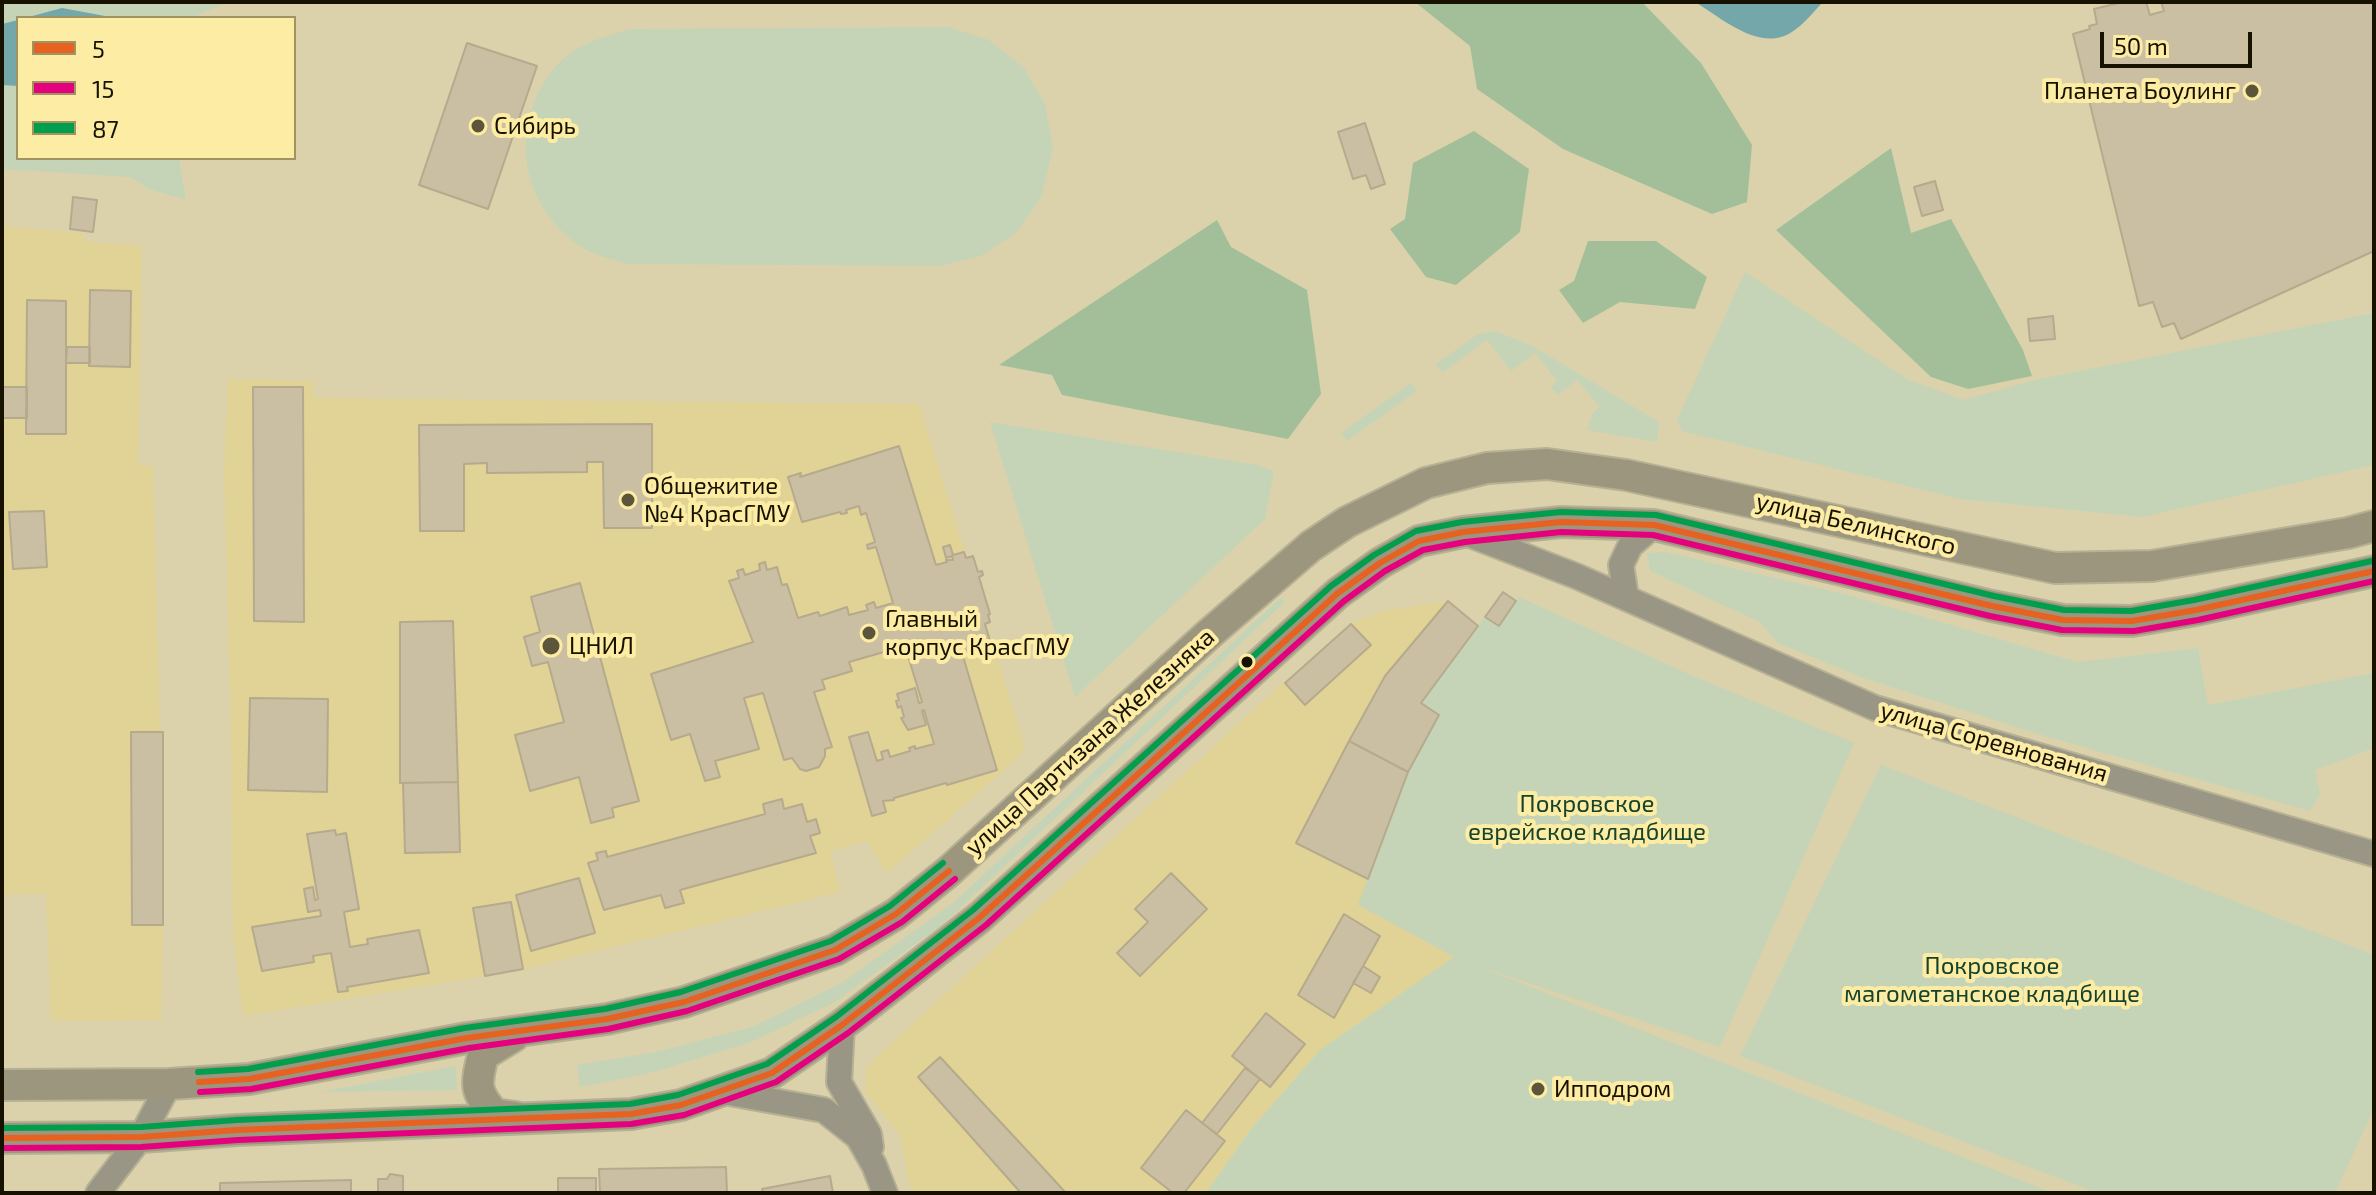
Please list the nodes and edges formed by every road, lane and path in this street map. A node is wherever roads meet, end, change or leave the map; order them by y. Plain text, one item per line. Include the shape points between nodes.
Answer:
1 (1347, 522) joint
2 (1654, 525) junction
3 (2374, 526) edge
4 (1463, 532) junction
5 (2374, 571) edge
6 (1626, 597) junction
7 (2374, 854) edge
8 (842, 1025) junction
9 (522, 1030) junction
10 (169, 1084) junction
11 (2, 1085) edge
12 (716, 1091) junction
13 (524, 1118) junction
14 (141, 1137) junction
15 (2, 1138) edge
16 (874, 1165) junction
17 (98, 1193) edge
18 (885, 1193) edge

1 - 3 main road, улица Белинского via 1426,483 1487,468 1547,464 1640,477 2055,568 2152,566
1 - 9 main road, улица Партизана Железняка via 1246,601 896,914 835,950 684,1002
2 - 4 main road, улица Белинского via 1561,522
2 - 5 main road, улица Белинского via 2063,620 2132,621
2 - 6 street via 1630,546 1621,565
4 - 6 street, улица Соревнования
4 - 8 main road via 1419,541 1338,593 979,918
6 - 7 street, улица Соревнования via 1875,708
8 - 12 main road via 772,1073
8 - 16 street via 839,1082 869,1134
9 - 10 main road, улица Партизана Железняка via 249,1079
9 - 13 main road via 483,1055 476,1084 494,1114
10 - 11 main road, улица Партизана Железняка
10 - 14 street
12 - 13 main road via 681,1105 631,1114
12 - 16 street via 824,1110 858,1137
13 - 14 main road
14 - 15 main road
14 - 17 street
16 - 18 street

